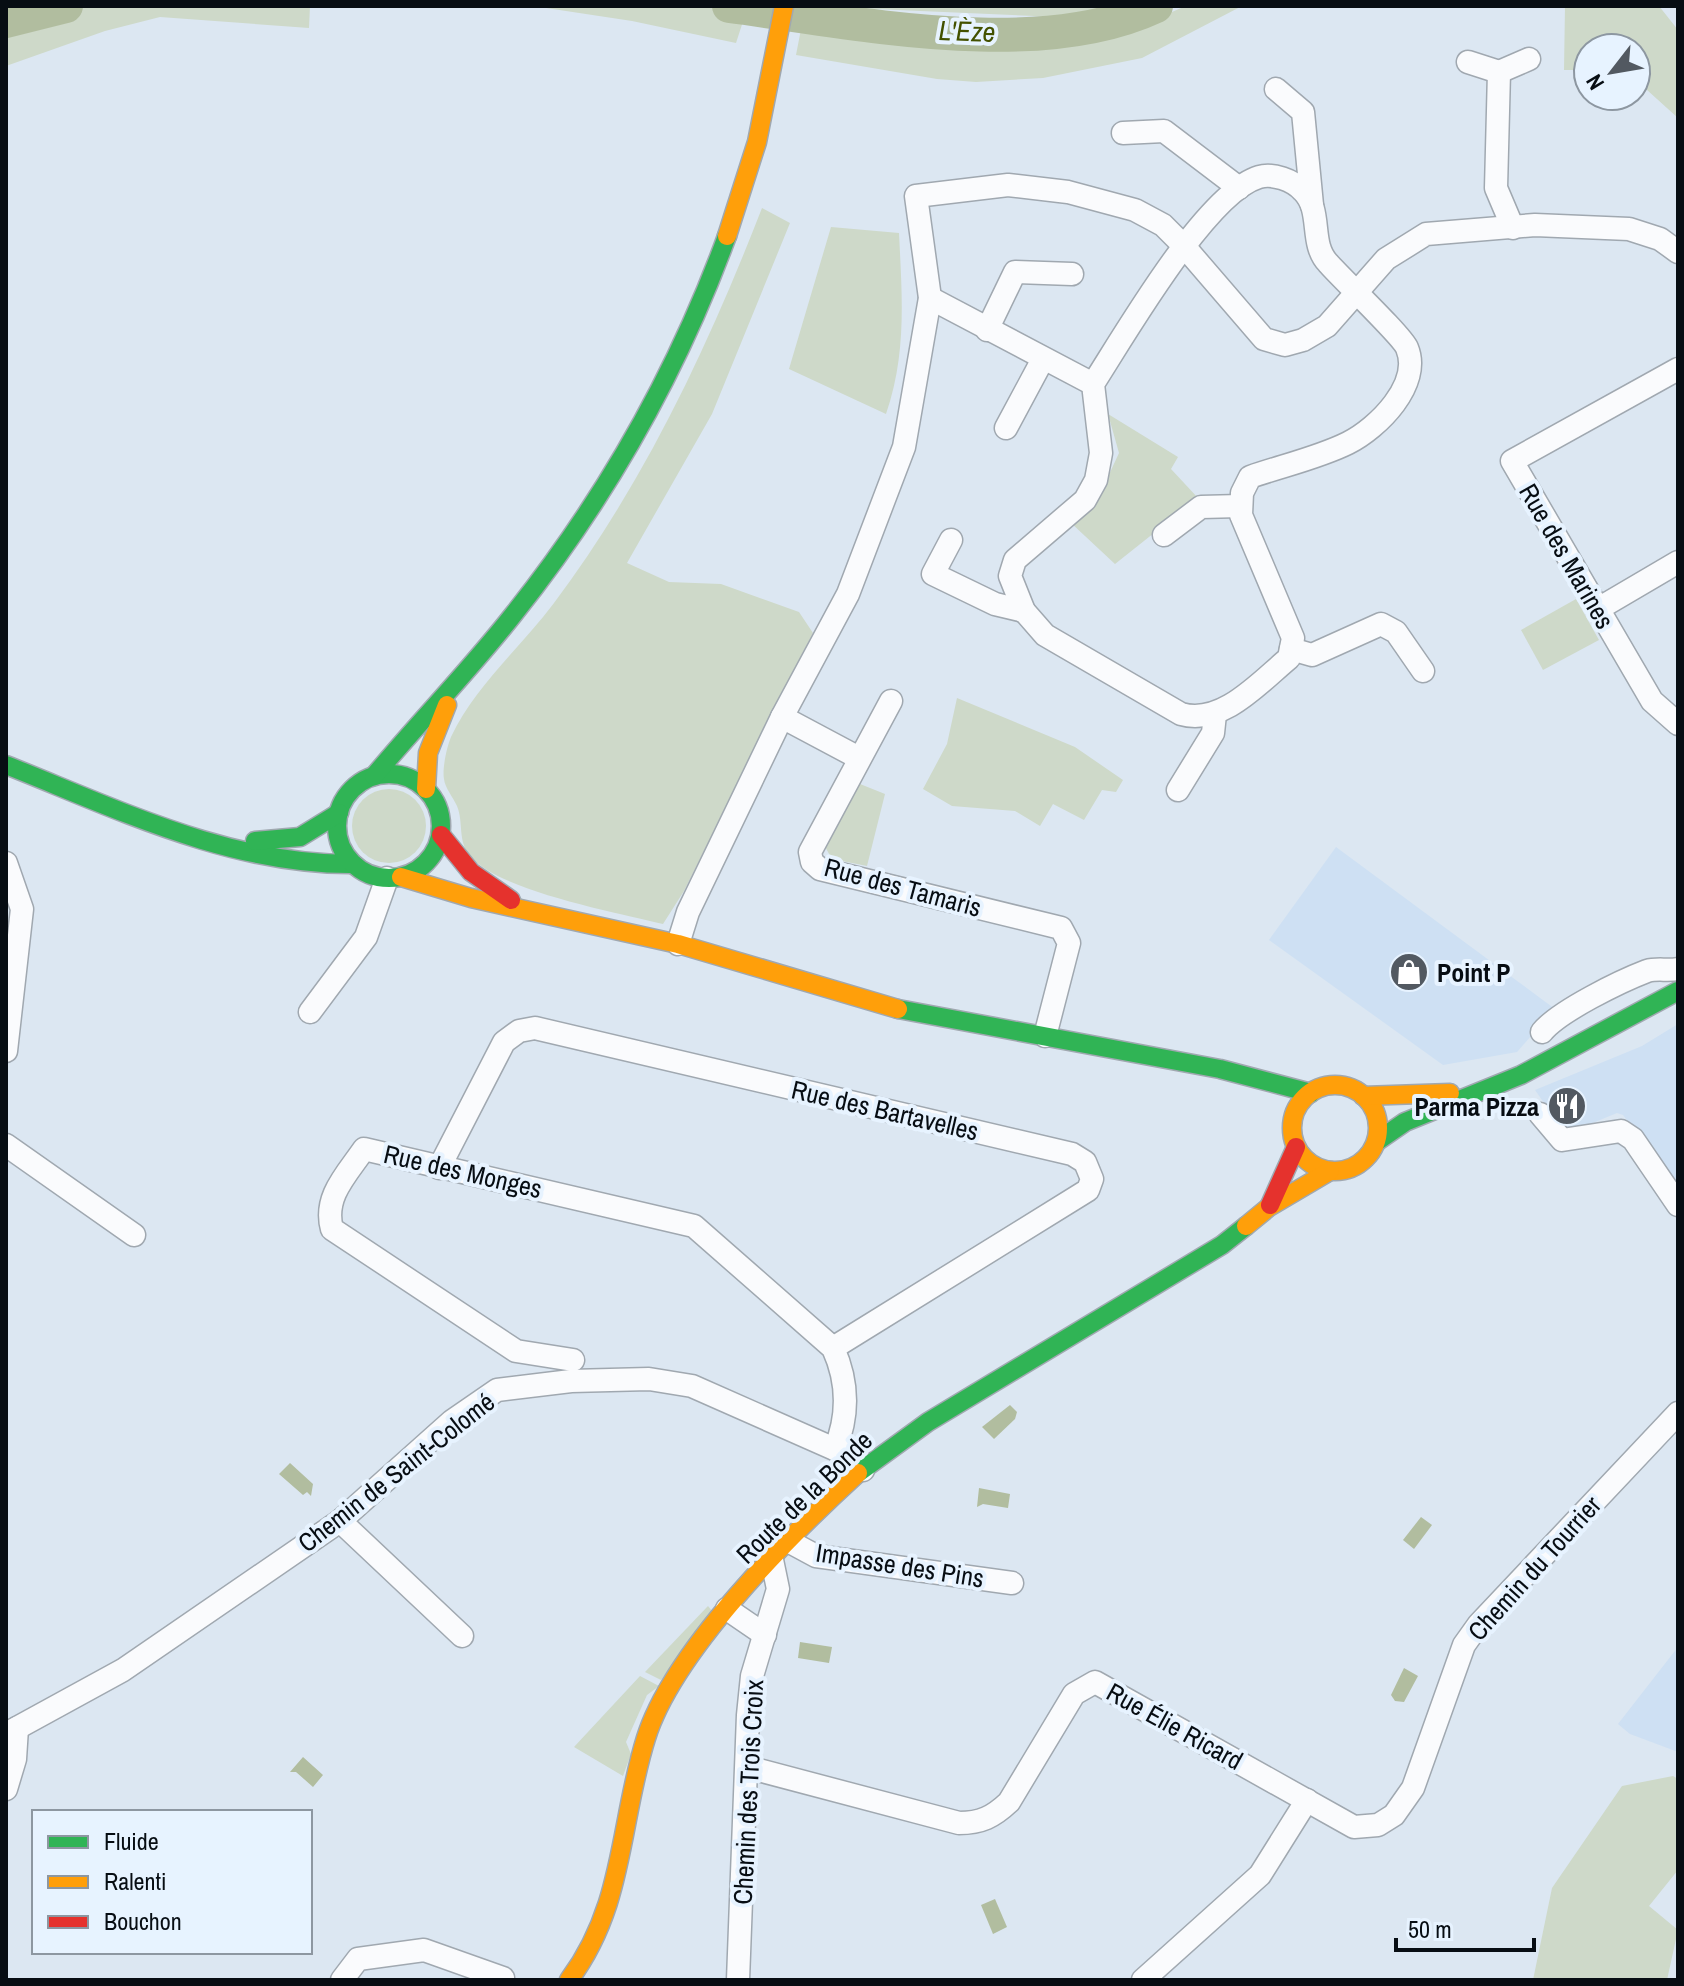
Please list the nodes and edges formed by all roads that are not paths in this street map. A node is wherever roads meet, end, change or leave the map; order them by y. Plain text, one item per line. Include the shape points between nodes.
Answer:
1 (784, 6) edge
2 (1529, 59) dead end
3 (1468, 62) dead end
4 (1499, 72) junction
5 (1276, 89) dead end
6 (1123, 133) dead end
7 (1239, 188) junction
8 (1312, 206) junction
9 (1513, 228) junction
10 (1183, 245) junction
11 (1678, 252) edge
12 (1072, 274) dead end
13 (1356, 294) junction
14 (930, 298) junction
15 (987, 330) junction
16 (1043, 359) junction
17 (1678, 369) edge
18 (1093, 384) junction
19 (1006, 428) dead end
20 (1240, 506) junction
21 (1164, 535) dead end
22 (951, 540) dead end
23 (1678, 562) edge
24 (1598, 609) junction
25 (1024, 611) junction
26 (1291, 649) junction
27 (1423, 671) dead end
28 (458, 684) junction
29 (891, 701) dead end
30 (1215, 714) junction
31 (782, 717) junction
32 (1678, 724) edge
33 (859, 758) junction
34 (6, 765) edge
35 (374, 776) junction
36 (426, 789) junction
37 (1178, 790) dead end
38 (339, 813) junction
39 (441, 835) junction
40 (209, 840) junction
41 (6, 863) edge
42 (353, 864) junction
43 (394, 878) junction
44 (529, 910) junction
45 (678, 944) junction
46 (1678, 969) edge
47 (1678, 991) edge
48 (310, 1012) dead end
49 (1542, 1032) dead end
50 (1045, 1036) junction
51 (6, 1051) edge
52 (1220, 1069) junction
53 (1482, 1090) junction
54 (1311, 1093) junction
55 (1363, 1096) junction
56 (1540, 1114) dead end
57 (1292, 1123) junction
58 (1376, 1142) junction
59 (6, 1145) edge
60 (1296, 1147) junction
61 (439, 1168) junction
62 (1330, 1171) junction
63 (1678, 1205) edge
64 (1269, 1207) junction
65 (134, 1235) dead end
66 (833, 1348) junction
67 (573, 1360) dead end
68 (1678, 1413) edge
69 (835, 1449) junction
70 (863, 1470) junction
71 (340, 1521) junction
72 (790, 1542) junction
73 (772, 1560) junction
74 (1012, 1583) dead end
75 (727, 1609) junction
76 (765, 1635) junction
77 (462, 1636) dead end
78 (11, 1731) edge
79 (747, 1767) junction
80 (6, 1789) edge
81 (1307, 1800) junction
82 (1378, 1825) joint
83 (503, 1978) dead end
84 (342, 1980) edge
85 (569, 1980) edge
86 (738, 1980) edge
87 (1143, 1980) edge

1 - 28 main road via 752,161 729,232 670,366 576,530
2 - 4 street
3 - 4 street
4 - 9 street via 1496,188
5 - 8 street via 1303,112
6 - 7 street via 1164,131
7 - 8 street via 1259,177 1281,177 1303,190
7 - 10 street
8 - 13 street via 1318,253
9 - 11 street via 1629,229 1660,239
9 - 13 street via 1426,234 1386,259
10 - 13 street via 1264,339 1285,345 1327,326
10 - 14 street via 1163,225 1135,210 1068,192 1008,185 916,196
10 - 18 street
12 - 15 street via 1015,272
13 - 20 street via 1407,347 1409,370 1402,397 1349,443 1250,477
14 - 15 street
14 - 31 street via 904,447 848,594
15 - 16 street
16 - 18 street
16 - 19 street
17 - 24 street, Rue des Marines via 1512,461
18 - 25 street via 1101,453 1096,480 1085,500 1015,560 1010,576
20 - 21 street via 1201,507
20 - 26 street via 1293,638
22 - 25 street via 933,574 995,604
23 - 24 street
24 - 32 street, Rue des Marines via 1652,701
25 - 30 street via 1045,635 1181,714
26 - 27 street via 1312,655 1381,624 1396,632
26 - 30 street via 1289,658
28 - 35 main road
28 - 36 main road via 432,736
29 - 33 street, Rue des Tamaris
30 - 37 street via 1213,733
31 - 33 street
31 - 45 street via 688,912
33 - 50 street, Rue des Tamaris via 810,852 812,862 820,869 1061,928 1069,943
34 - 40 main road
35 - 36 main road via 402,775
35 - 38 main road via 351,790
36 - 39 main road via 439,810
38 - 40 main road via 300,837 271,842
38 - 42 main road via 337,831
39 - 43 main road via 427,862
39 - 44 main road via 471,872
40 - 42 main road via 253,853
41 - 51 street via 22,909
42 - 43 main road
43 - 44 main road
43 - 48 street via 366,937
44 - 45 main road
45 - 50 main road via 873,1002
46 - 49 street via 1639,975
47 - 53 main road via 1575,1048
50 - 52 main road
52 - 54 main road
52 - 57 main road
53 - 55 main road
53 - 58 main road via 1405,1122
54 - 55 main road via 1332,1085
54 - 57 main road via 1301,1101
55 - 58 main road via 1376,1117
56 - 63 street via 1562,1140 1621,1131 1633,1139
57 - 60 main road
58 - 62 main road via 1353,1168
59 - 65 street
60 - 62 main road via 1316,1167
60 - 64 main road, Route de la Bonde
61 - 66 street, Rue des Monges via 694,1226
61 - 66 street, Rue des Bartavelles via 504,1042 535,1028 1057,1151 1085,1162 1092,1179 1088,1190
61 - 67 street, Rue des Monges via 364,1149 335,1191 327,1213 332,1229 516,1351
62 - 64 main road, Route de la Bonde
64 - 70 main road, Route de la Bonde via 1222,1245 952,1409
66 - 69 street via 844,1371 845,1394
68 - 82 street, Chemin du Tourrier via 1479,1624 1464,1645 1413,1788 1394,1815
69 - 70 street, Chemin de Saint-Colomé
69 - 71 street, Chemin de Saint-Colomé via 692,1386 649,1379 497,1390 452,1421
70 - 72 main road, Route de la Bonde
71 - 77 street
71 - 78 street, Chemin de Saint-Colomé via 123,1670
72 - 73 main road, Route de la Bonde
72 - 74 street, Impasse des Pins via 816,1556
73 - 75 main road, Route de la Bonde
73 - 76 street, Chemin des Trois Croix via 778,1589
75 - 76 street
75 - 85 main road, Route de la Bonde via 680,1668 650,1725 631,1785 611,1904 599,1939
76 - 79 street, Chemin des Trois Croix via 752,1676
78 - 80 street via 15,1759
79 - 81 street, Rue Élie Ricard via 959,1823 978,1823 1009,1802 1074,1694 1095,1682
79 - 86 street, Chemin des Trois Croix
81 - 82 street, Rue Élie Ricard via 1354,1827
81 - 87 street via 1260,1875
83 - 84 street via 424,1950 358,1959

